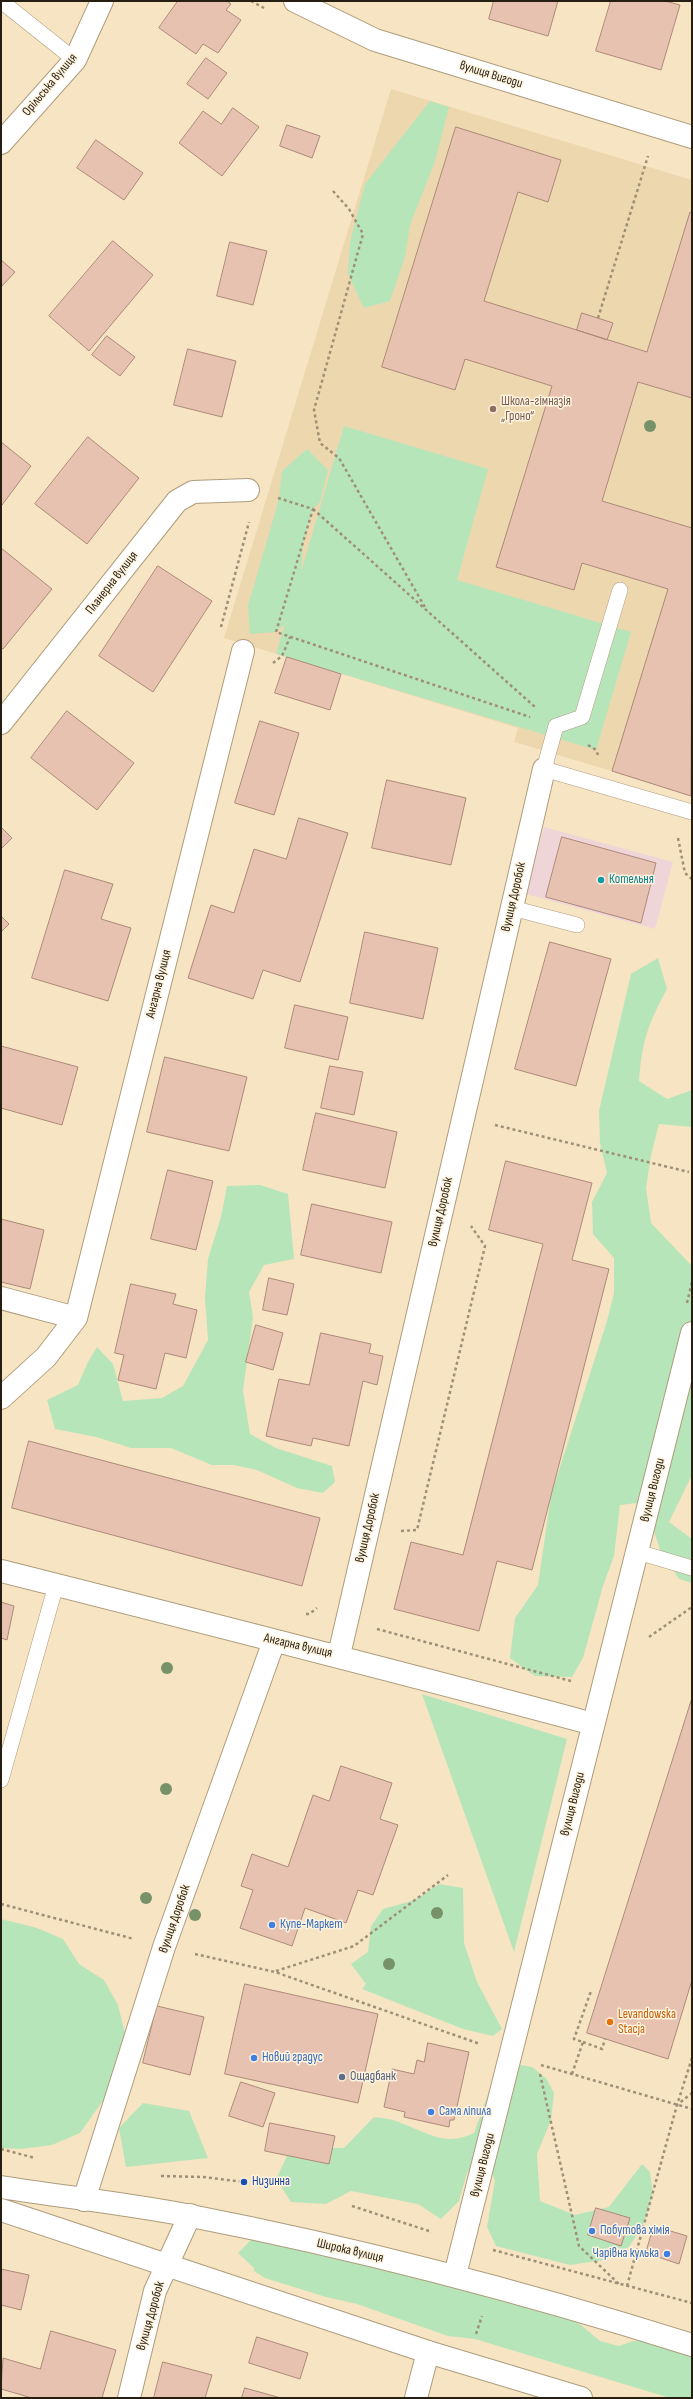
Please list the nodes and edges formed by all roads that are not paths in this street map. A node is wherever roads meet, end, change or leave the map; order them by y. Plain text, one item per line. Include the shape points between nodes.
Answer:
1 (1, 1) edge
2 (102, 1) edge
3 (295, 1) edge
4 (75, 60) junction
5 (692, 136) edge
6 (1, 143) edge
7 (248, 490) road end
8 (620, 590) dead end
9 (243, 651) road end
10 (1, 723) edge
11 (544, 769) junction
12 (692, 812) edge
13 (512, 908) junction
14 (577, 925) dead end
15 (1, 1298) edge
16 (76, 1318) junction
17 (692, 1333) edge
18 (1, 1398) edge
19 (638, 1552) junction
20 (692, 1568) edge
21 (1, 1571) edge
22 (56, 1585) junction
23 (274, 1641) junction
24 (339, 1656) junction
25 (593, 1724) junction
26 (1, 1780) edge
27 (1, 2186) edge
28 (84, 2200) junction
29 (1, 2210) edge
30 (190, 2216) junction
31 (167, 2265) junction
32 (455, 2275) junction
33 (692, 2345) edge
34 (428, 2352) junction
35 (129, 2398) edge
36 (416, 2398) edge
37 (581, 2398) edge

1 - 4 lane
2 - 4 street, Орільська вулиця
3 - 5 street, вулиця Вигоди via 375,40
4 - 6 street, Орільська вулиця
7 - 10 street, Планерна вулиця via 193,492 177,501
8 - 11 lane via 582,716 556,726
9 - 16 street, Ангарна вулиця
11 - 12 lane
11 - 13 street, вулиця Доробок
13 - 14 lane
13 - 24 street, вулиця Доробок
15 - 16 street
16 - 18 street, Ангарна вулиця via 46,1357
17 - 19 street, вулиця Вигоди
19 - 20 lane
19 - 25 street, вулиця Вигоди
21 - 22 street, Ангарна вулиця
22 - 23 street, Ангарна вулиця
22 - 26 lane
23 - 24 street, Ангарна вулиця
23 - 28 street, вулиця Доробок via 164,1947
24 - 25 street, Ангарна вулиця
25 - 32 street, вулиця Вигоди
27 - 28 street, Широка вулиця
28 - 30 street, Широка вулиця
29 - 31 street
30 - 31 street, вулиця Доробок
30 - 32 street, Широка вулиця
31 - 34 street
31 - 35 street, вулиця Доробок via 155,2292
32 - 33 street, Широка вулиця via 591,2313
34 - 36 street
34 - 37 street

